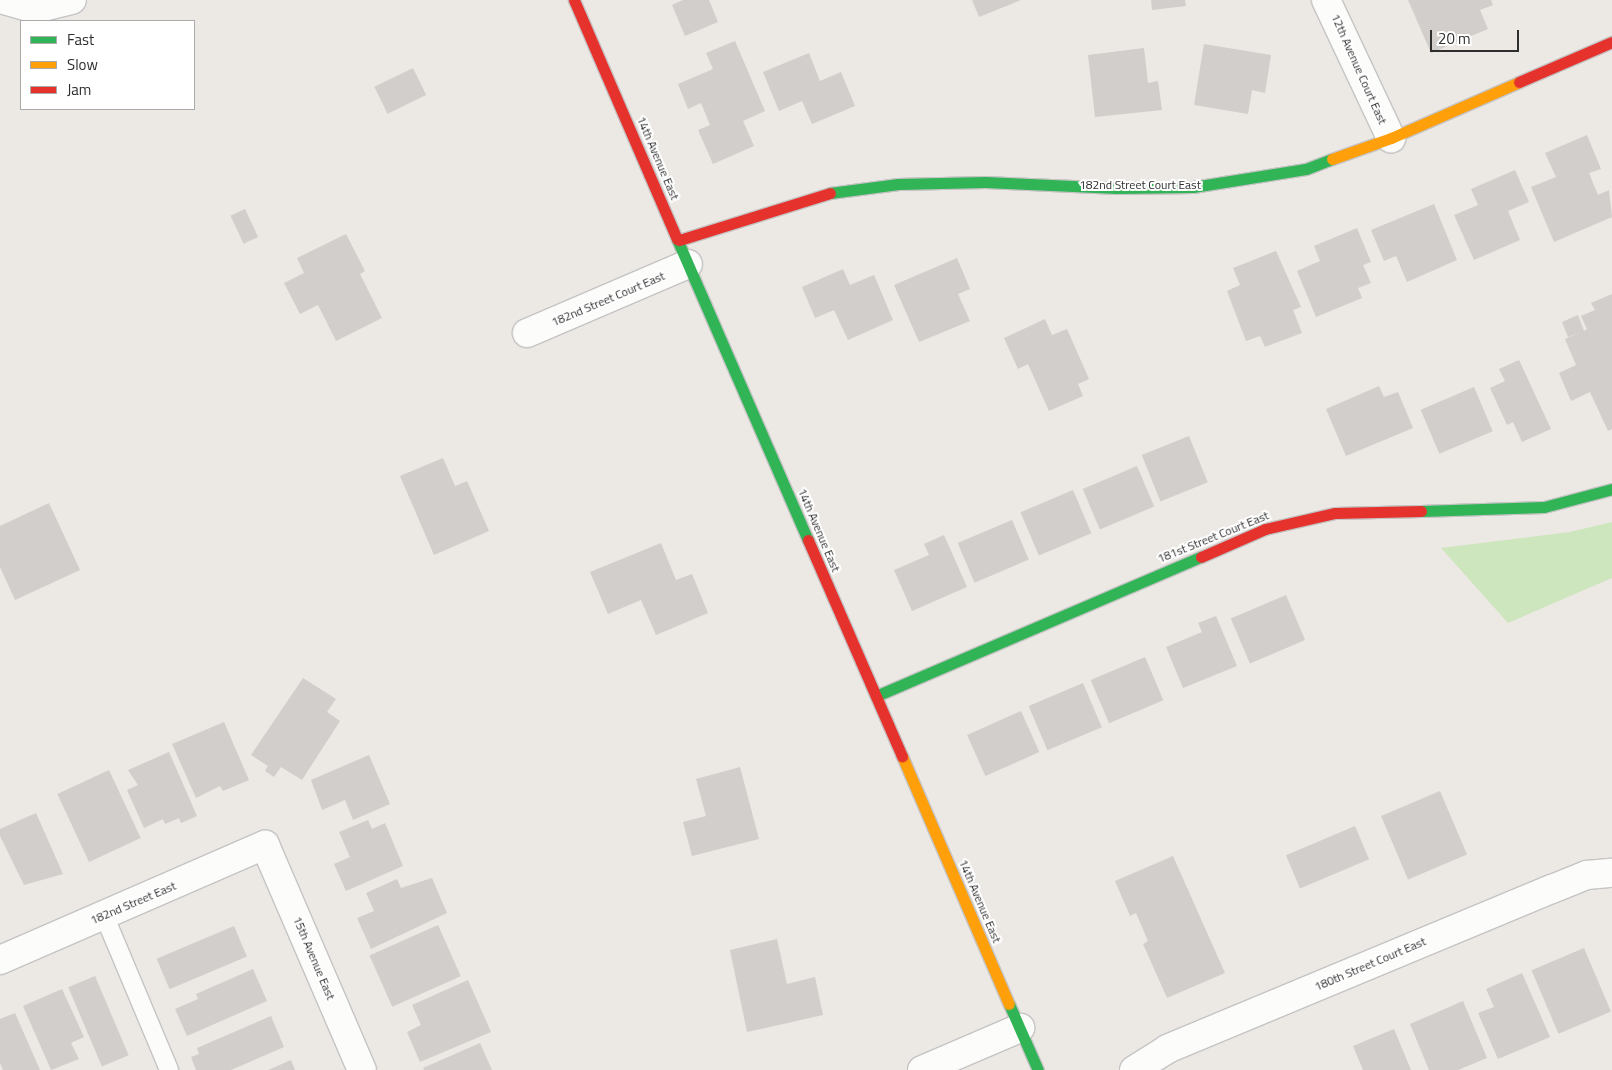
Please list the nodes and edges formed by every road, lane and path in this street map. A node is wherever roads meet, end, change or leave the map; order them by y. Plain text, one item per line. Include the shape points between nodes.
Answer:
1 (4, 0) edge
2 (72, 0) edge
3 (574, 0) edge
4 (1326, 0) edge
5 (1612, 42) edge
6 (1391, 138) junction
7 (684, 252) junction
8 (527, 333) dead end
9 (1612, 489) edge
10 (876, 696) junction
11 (265, 845) joint
12 (1612, 873) edge
13 (104, 915) junction
14 (0, 960) edge
15 (1020, 1028) junction
16 (168, 1070) edge
17 (362, 1070) edge
18 (922, 1070) edge
19 (1038, 1070) edge
20 (1134, 1070) edge

1 - 2 street via 35,9
3 - 7 street, 14th Avenue East
4 - 6 street, 12th Avenue Court East
5 - 6 street, 182nd Street Court East
6 - 7 street, 182nd Street Court East via 1306,169 1193,187 1117,188 985,182 898,184 822,194
7 - 8 street, 182nd Street Court East
7 - 10 street, 14th Avenue East
9 - 10 street, 181st Street Court East via 1544,507 1335,513 1264,529
10 - 15 street, 14th Avenue East
11 - 13 street, 182nd Street East
11 - 17 street, 15th Avenue East
12 - 20 street, 180th Street Court East via 1588,876 1552,889 1167,1049
13 - 14 street, 182nd Street East
13 - 16 lane
15 - 18 street
15 - 19 street, 14th Avenue East

